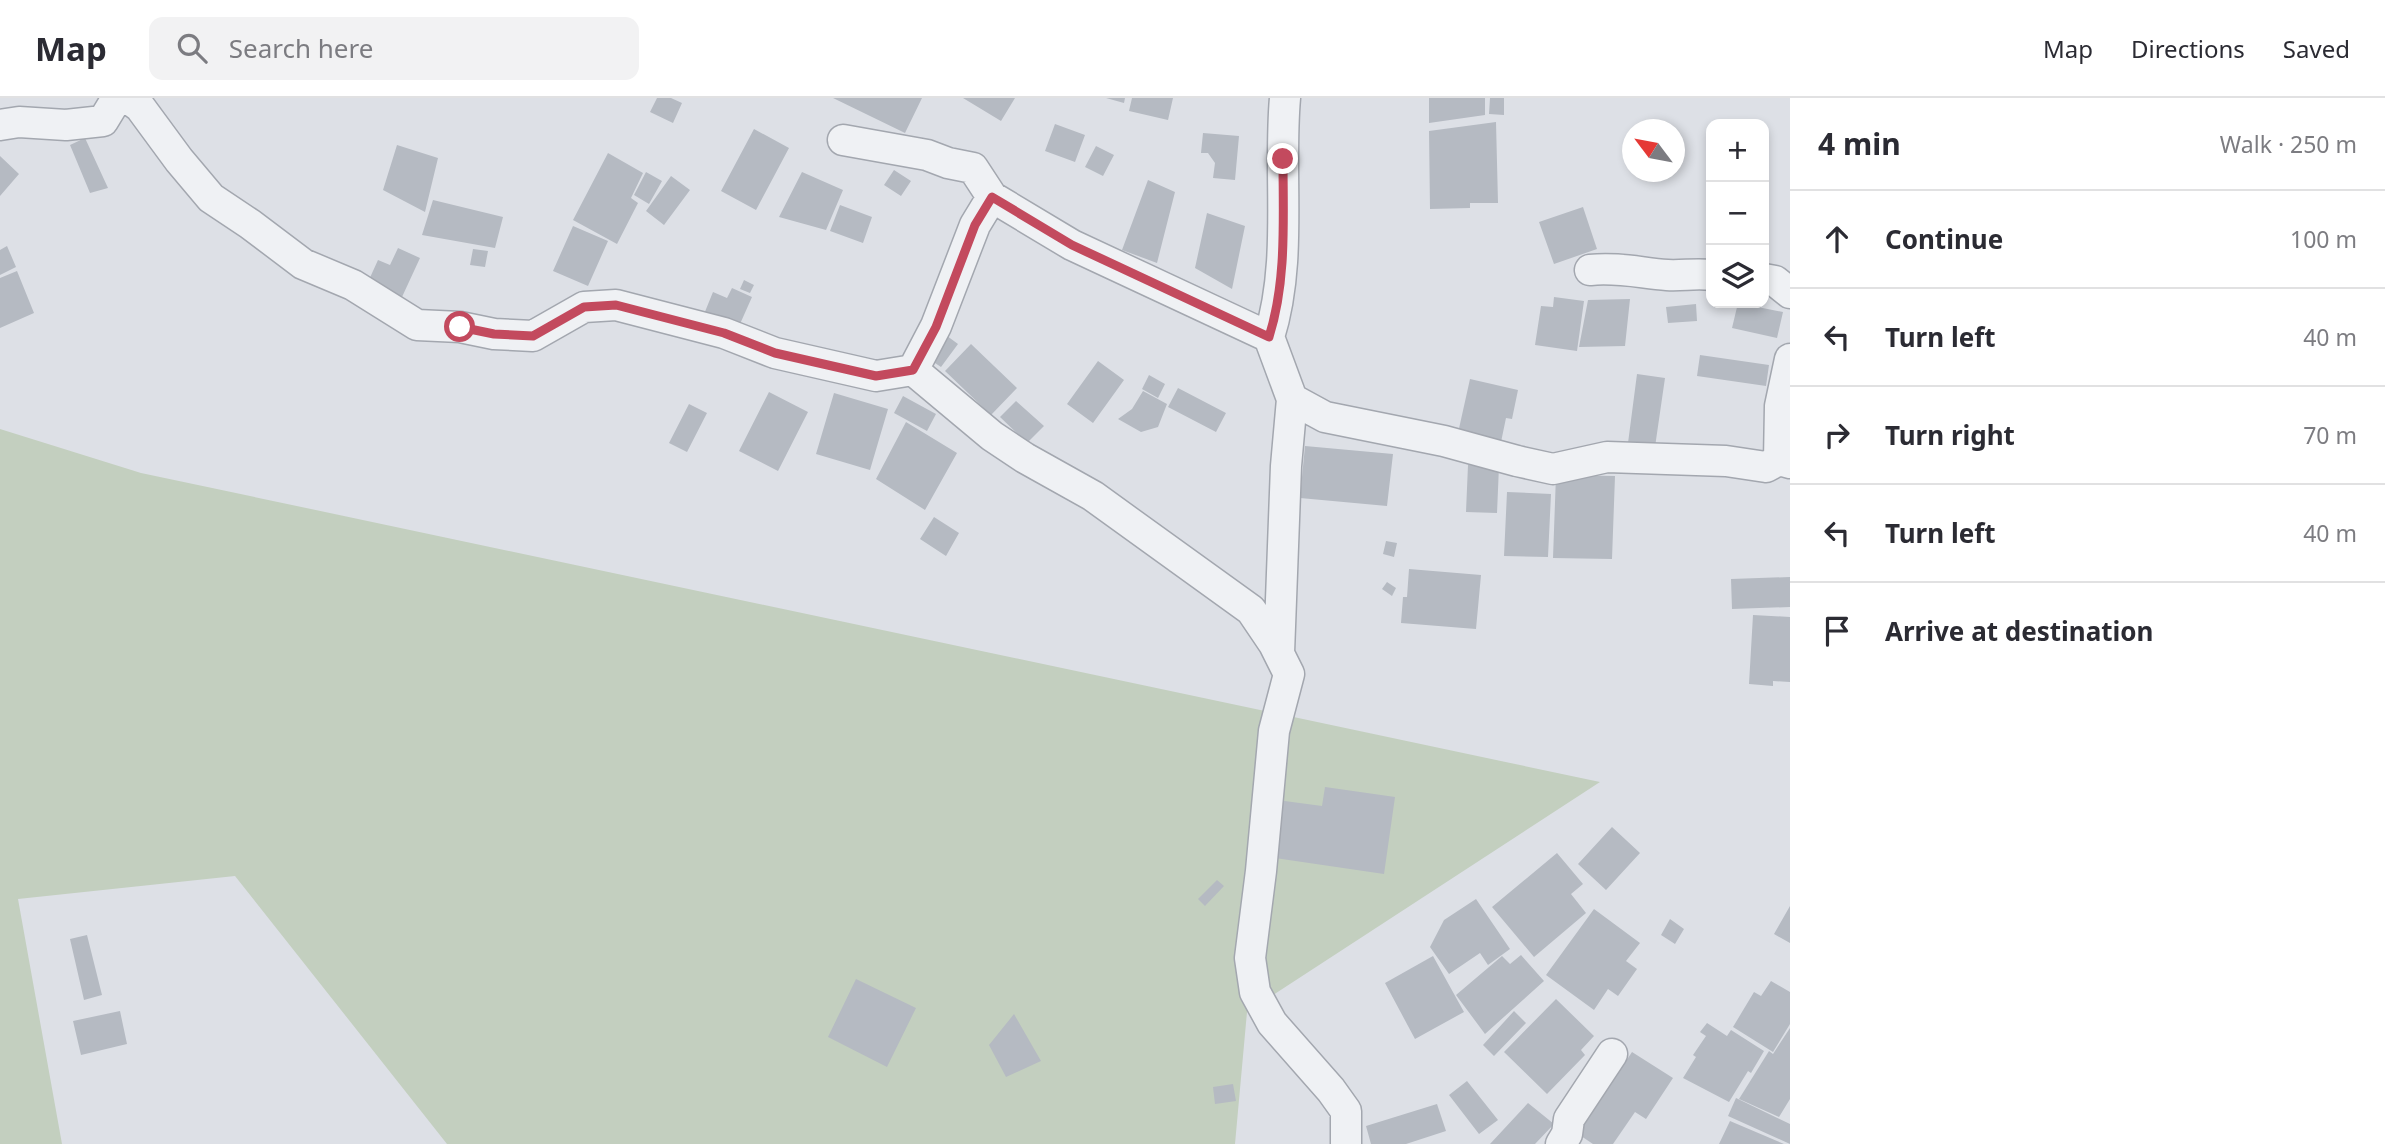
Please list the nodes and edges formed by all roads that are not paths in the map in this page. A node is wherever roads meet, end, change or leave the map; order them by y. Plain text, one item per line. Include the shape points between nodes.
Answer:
1 (117, 98) edge
2 (128, 98) edge
3 (1285, 98) edge
4 (0, 125) edge
5 (843, 140) dead end
6 (992, 197) junction
7 (1590, 270) dead end
8 (1706, 275) edge
9 (1769, 280) edge
10 (1790, 293) edge
11 (1269, 337) junction
12 (1790, 359) edge
13 (913, 370) junction
14 (1292, 399) junction
15 (1785, 462) edge
16 (1279, 653) junction
17 (1612, 1054) dead end
18 (1571, 1141) edge
19 (1346, 1144) edge

1 - 4 street via 103,121
2 - 13 street via 211,198 303,264 353,285 417,324 533,336 584,307 616,305 724,333 775,353 876,376
3 - 11 street via 1282,249 1278,308
5 - 6 street via 972,168
6 - 11 street via 1072,245
6 - 13 street via 975,225 936,327
7 - 8 street
9 - 10 street
11 - 14 street
12 - 15 street via 1780,406
13 - 16 street via 992,436 1093,496 1251,610
14 - 15 street via 1325,417 1553,469 1607,457 1766,467
14 - 16 street
16 - 19 street via 1289,674 1274,731 1250,958 1255,992 1272,1023 1346,1111
17 - 18 street via 1569,1119

